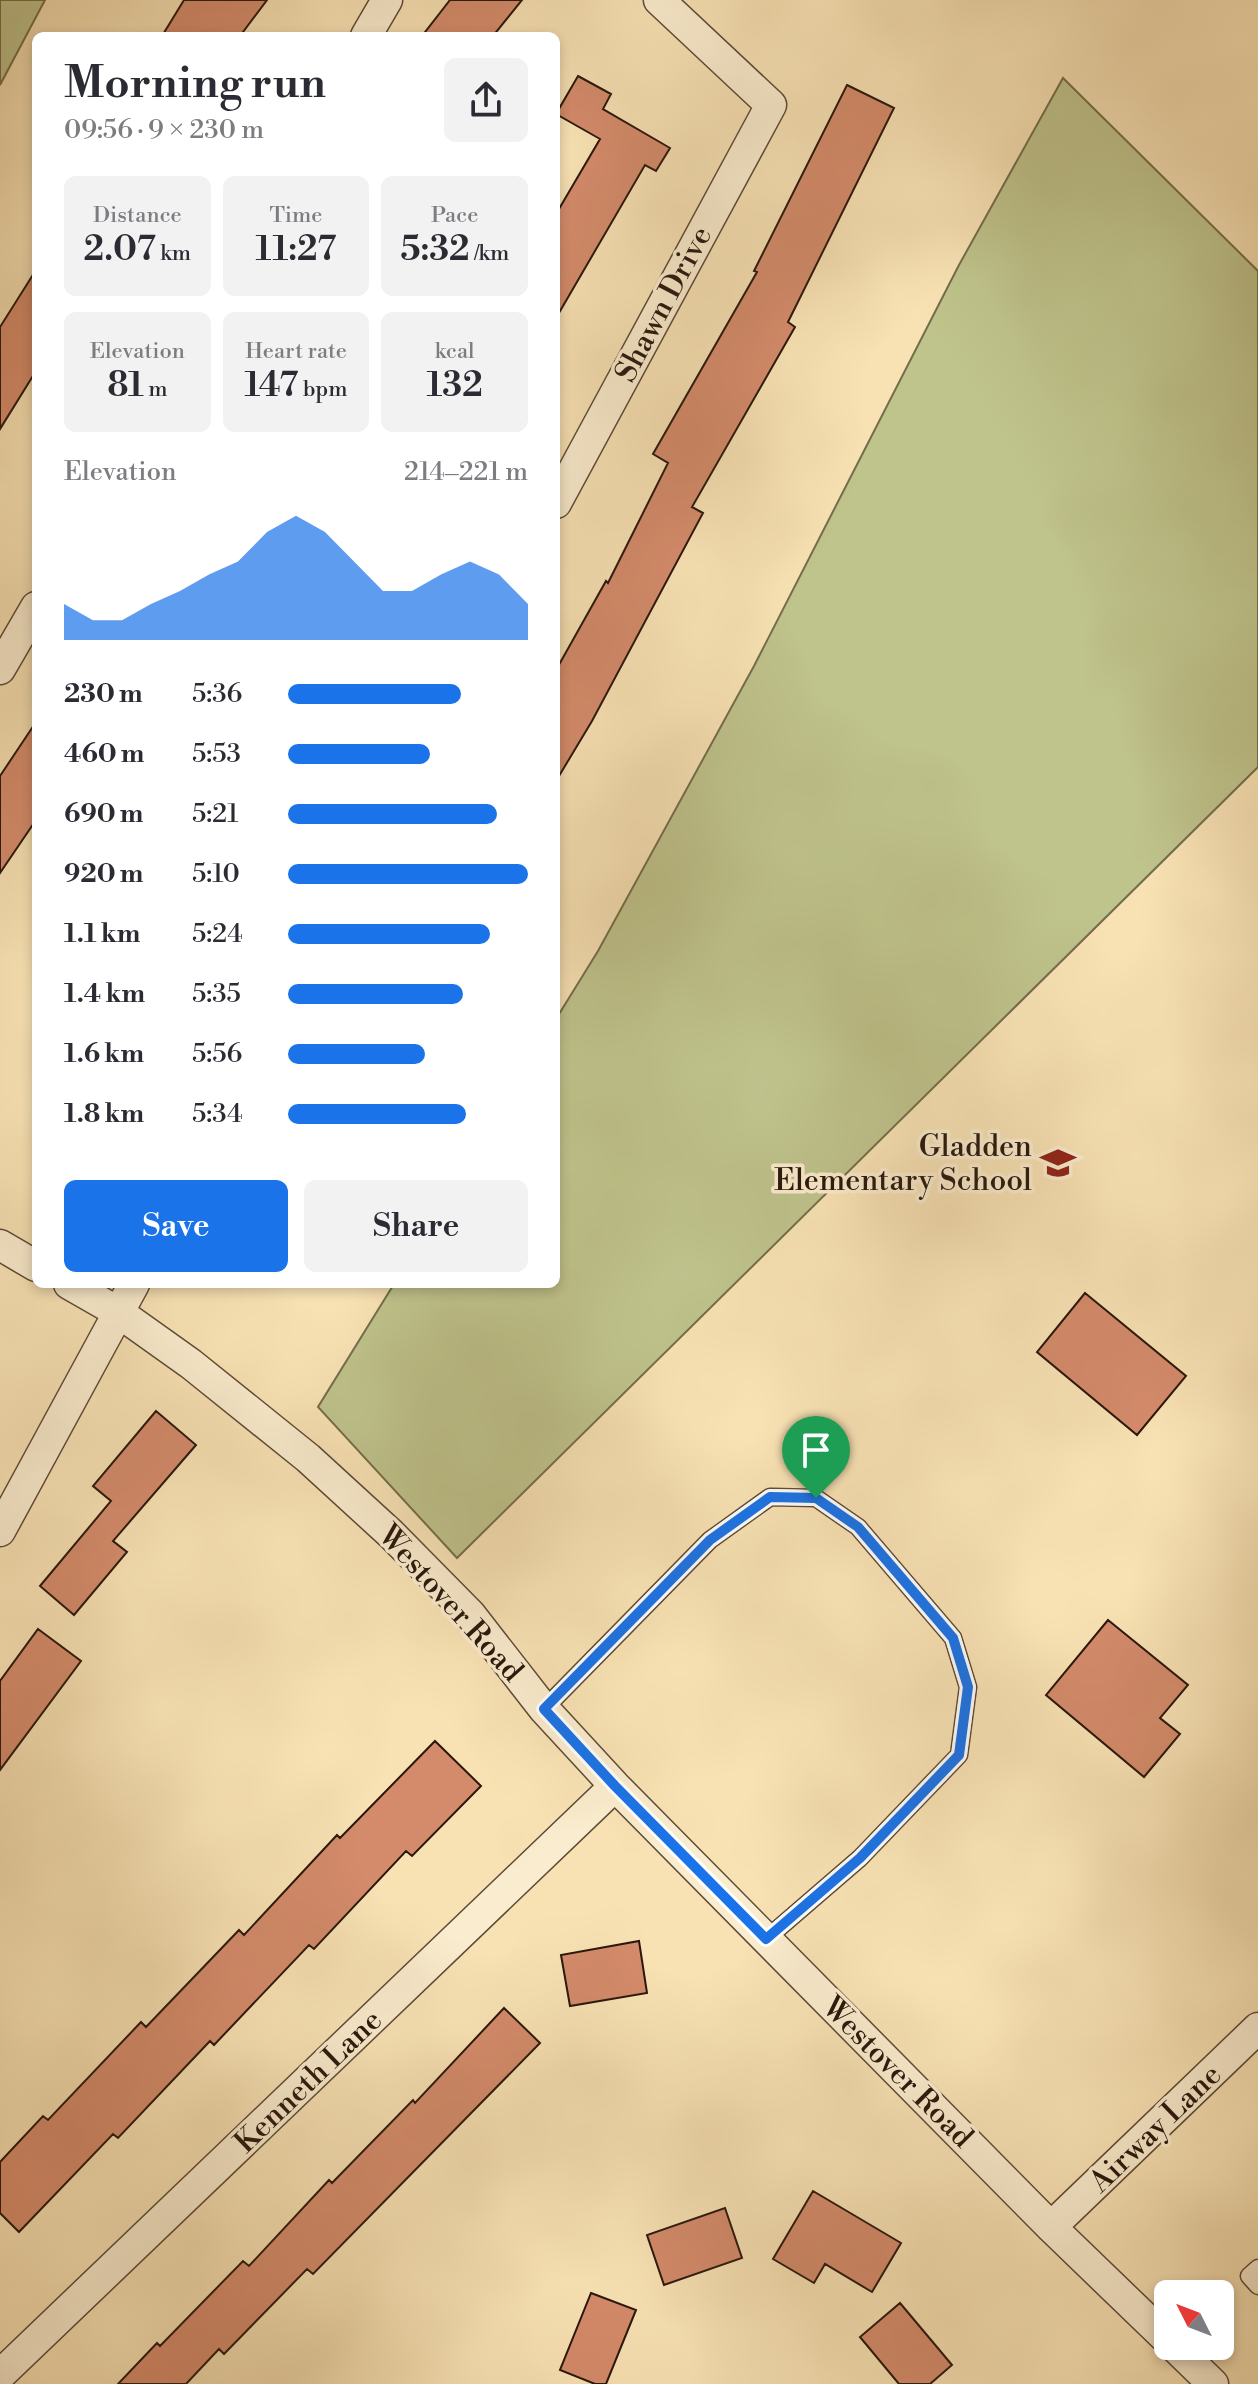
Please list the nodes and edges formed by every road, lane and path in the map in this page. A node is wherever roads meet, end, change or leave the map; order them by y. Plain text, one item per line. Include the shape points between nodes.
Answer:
1 (387, 0) edge
2 (659, 0) edge
3 (368, 32) edge
4 (560, 496) edge
5 (32, 614) edge
6 (0, 669) edge
7 (0, 1245) edge
8 (32, 1264) edge
9 (76, 1288) edge
10 (132, 1288) edge
11 (118, 1312) junction
12 (0, 1531) edge
13 (544, 1709) junction
14 (615, 1786) junction
15 (766, 1939) junction
16 (1258, 2028) edge
17 (1051, 2227) junction
18 (1258, 2268) edge
19 (1258, 2286) edge
20 (1154, 2326) edge
21 (1188, 2360) edge
22 (0, 2375) edge
23 (1210, 2383) edge

1 - 3 street
2 - 4 street, Shawn Drive via 771,105
5 - 6 street
7 - 8 street
9 - 11 street, Westover Road
10 - 11 street
11 - 12 street
11 - 13 street, Westover Road via 308,1458 391,1534 470,1614
13 - 14 street, Westover Road
13 - 15 lane via 710,1540 770,1497 816,1498 858,1527 953,1638 968,1687 959,1755 860,1858
14 - 15 street, Westover Road
14 - 22 street, Kenneth Lane
15 - 17 street, Westover Road
16 - 17 street, Airway Lane
17 - 20 street, Westover Road
18 - 19 lane via 1249,2276
21 - 23 street

